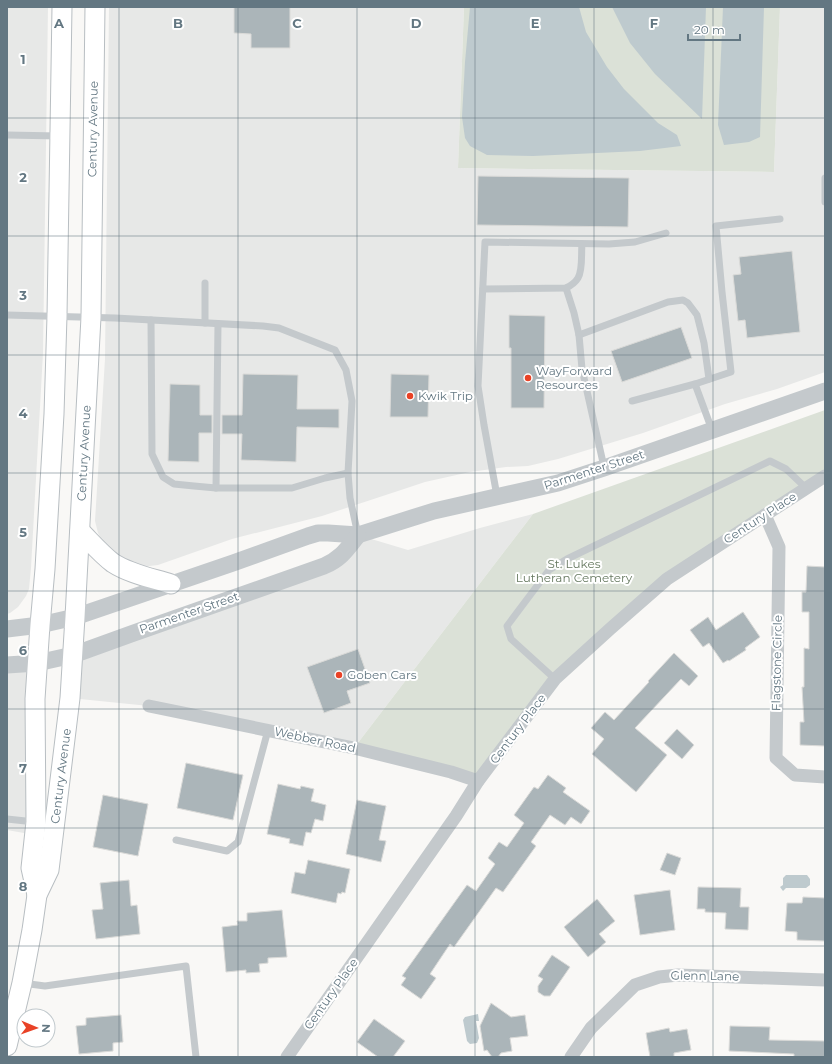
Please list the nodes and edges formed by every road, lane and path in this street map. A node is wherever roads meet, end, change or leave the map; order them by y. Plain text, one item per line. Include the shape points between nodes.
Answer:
1 (62, 7) edge
2 (95, 7) edge
3 (7, 135) edge
4 (60, 136) junction
5 (825, 178) edge
6 (825, 202) edge
7 (780, 219) dead end
8 (666, 233) dead end
9 (582, 244) junction
10 (205, 283) dead end
11 (566, 288) junction
12 (483, 289) junction
13 (7, 315) edge
14 (57, 316) junction
15 (91, 318) junction
16 (151, 320) junction
17 (204, 323) junction
18 (218, 324) junction
19 (579, 335) junction
20 (709, 379) junction
21 (695, 384) junction
22 (825, 391) edge
23 (632, 401) dead end
24 (712, 430) junction
25 (604, 468) junction
26 (348, 473) junction
27 (825, 476) edge
28 (216, 488) junction
29 (806, 488) junction
30 (497, 496) junction
31 (765, 515) junction
32 (80, 531) junction
33 (358, 535) junction
34 (171, 584) junction
35 (75, 617) junction
36 (40, 625) junction
37 (7, 629) edge
38 (73, 655) junction
39 (37, 663) junction
40 (7, 665) edge
41 (555, 679) junction
42 (149, 706) dead end
43 (268, 730) junction
44 (825, 776) edge
45 (478, 781) junction
46 (7, 819) edge
47 (36, 822) junction
48 (176, 840) dead end
49 (37, 895) junction
50 (825, 980) edge
51 (22, 983) junction
52 (7, 1046) edge
53 (291, 1055) edge
54 (196, 1057) edge
55 (571, 1057) edge

1 - 4 main road, Century Avenue
2 - 15 main road, Century Avenue
3 - 4 lane
4 - 14 main road, Century Avenue
5 - 6 lane
7 - 20 lane via 716,226 731,372
8 - 9 lane via 635,242
9 - 11 lane via 578,278
9 - 12 lane via 485,242
10 - 17 lane
11 - 12 lane
11 - 19 lane
12 - 30 lane via 478,386
13 - 14 lane
14 - 15 lane
14 - 36 main road, Century Avenue via 54,414
15 - 16 lane
15 - 32 main road, Century Avenue
16 - 17 lane
16 - 28 lane via 152,454 163,477 174,484
17 - 18 lane
18 - 26 lane via 279,328 335,350 346,370 352,401
18 - 28 lane
19 - 20 lane via 668,302 683,300 697,315
19 - 25 lane via 582,369
20 - 21 lane
21 - 23 lane
21 - 24 lane
22 - 24 street, Parmenter Street
24 - 25 street, Parmenter Street
25 - 30 street, Parmenter Street via 558,483
26 - 28 lane via 292,488
26 - 33 lane via 350,498
27 - 29 street, Century Place
29 - 31 street, Century Place
29 - 41 lane via 786,469 770,461 549,570 507,626 511,639
30 - 33 street, Parmenter Street via 434,511
31 - 41 street, Century Place via 667,579
31 - 44 street, Flagstone Circle via 779,547 776,758 795,775
32 - 34 main road via 107,558 120,567
32 - 35 main road, Century Avenue
33 - 34 street, Parmenter Street via 318,533
33 - 38 street, Parmenter Street via 334,562
34 - 35 street, Parmenter Street
35 - 36 street, Parmenter Street
35 - 38 main road, Century Avenue
36 - 37 street, Parmenter Street
36 - 39 main road, Century Avenue
38 - 39 street, Parmenter Street
38 - 49 main road, Century Avenue via 49,870
39 - 40 street, Parmenter Street
39 - 47 main road, Century Avenue
41 - 45 street, Century Place
42 - 43 street, Webber Road
43 - 45 street, Webber Road via 361,750
43 - 48 lane via 238,842 227,851
45 - 53 street, Century Place
46 - 47 lane
47 - 49 main road, Century Avenue via 31,868
49 - 51 main road, Century Avenue
50 - 55 street, Glenn Lane via 659,976 635,985 591,1028
51 - 52 main road, Century Avenue
51 - 54 lane via 45,986 186,966

